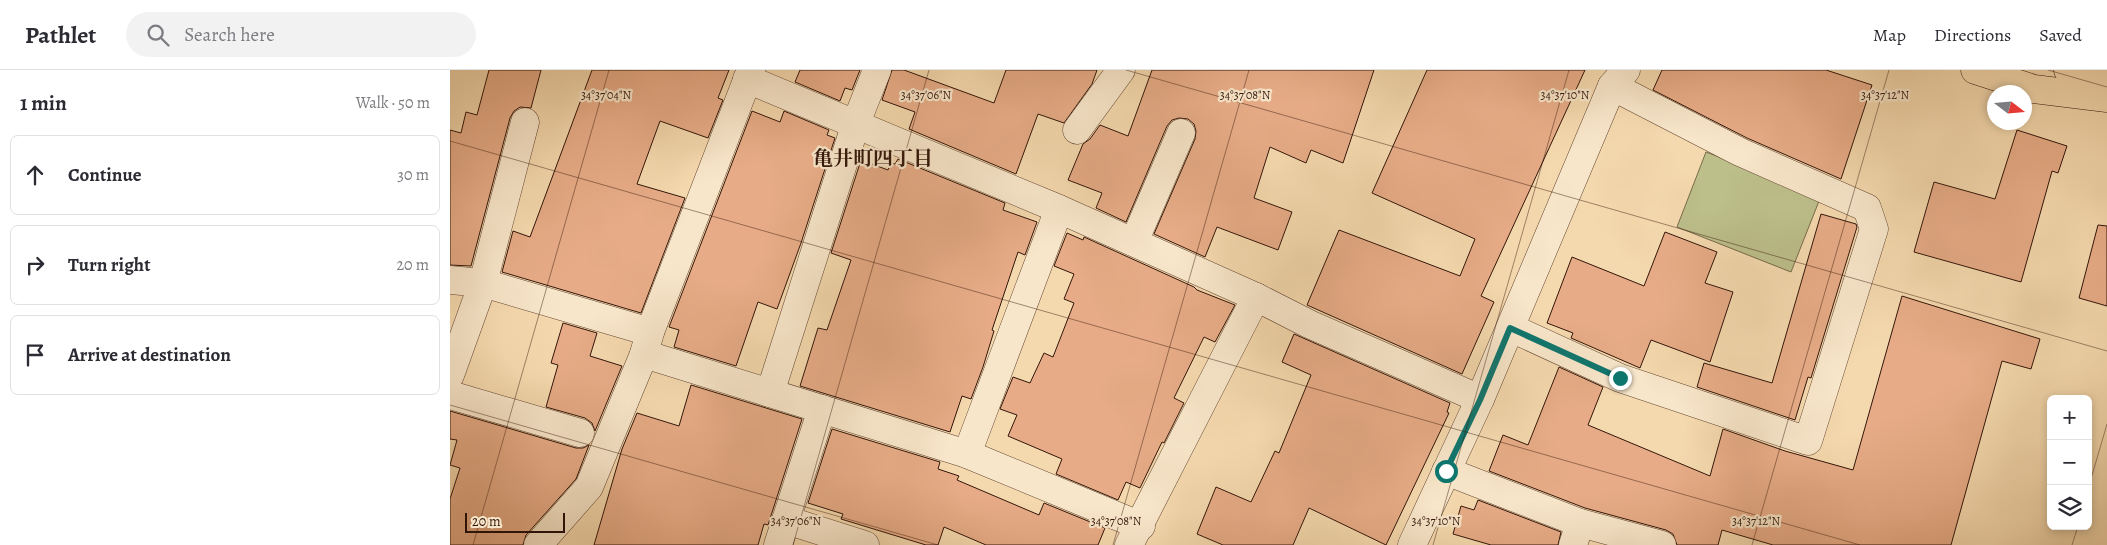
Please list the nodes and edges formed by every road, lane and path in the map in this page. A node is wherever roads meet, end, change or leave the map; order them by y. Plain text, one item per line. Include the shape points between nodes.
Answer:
1 (876, 70) edge
2 (1121, 70) edge
3 (1974, 70) edge
4 (2068, 70) edge
5 (749, 75) edge
6 (1619, 78) edge
7 (2107, 84) edge
8 (2107, 98) edge
9 (525, 122) dead end
10 (856, 123) junction
11 (1077, 130) dead end
12 (1181, 133) dead end
13 (1060, 209) junction
14 (1134, 242) junction
15 (450, 280) edge
16 (483, 282) junction
17 (1256, 297) junction
18 (1510, 328) junction
19 (647, 343) junction
20 (450, 374) edge
21 (770, 393) junction
22 (450, 395) edge
23 (1480, 400) junction
24 (822, 409) junction
25 (580, 433) dead end
26 (967, 454) junction
27 (1446, 471) junction
28 (782, 533) edge
29 (1577, 534) edge
30 (1135, 535) edge
31 (538, 545) edge
32 (865, 545) edge
33 (1412, 545) edge
34 (1662, 545) edge

1 - 10 street
2 - 11 street
3 - 8 main road via 2034,89
4 - 7 main road
5 - 10 street
5 - 19 street
6 - 18 street
6 - 18 street via 1740,152 1867,208 1874,229 1808,441 1620,378
9 - 16 street
10 - 13 street
10 - 21 street
12 - 14 street
13 - 14 street
13 - 26 street
14 - 17 street
15 - 16 street
16 - 19 street
16 - 20 street
17 - 23 street
17 - 30 street
18 - 23 street
19 - 21 street
19 - 31 street via 589,487
21 - 24 street
22 - 25 street
23 - 27 street
24 - 26 street
24 - 28 street
26 - 30 street
27 - 29 street
27 - 33 street
28 - 32 street
29 - 34 street

